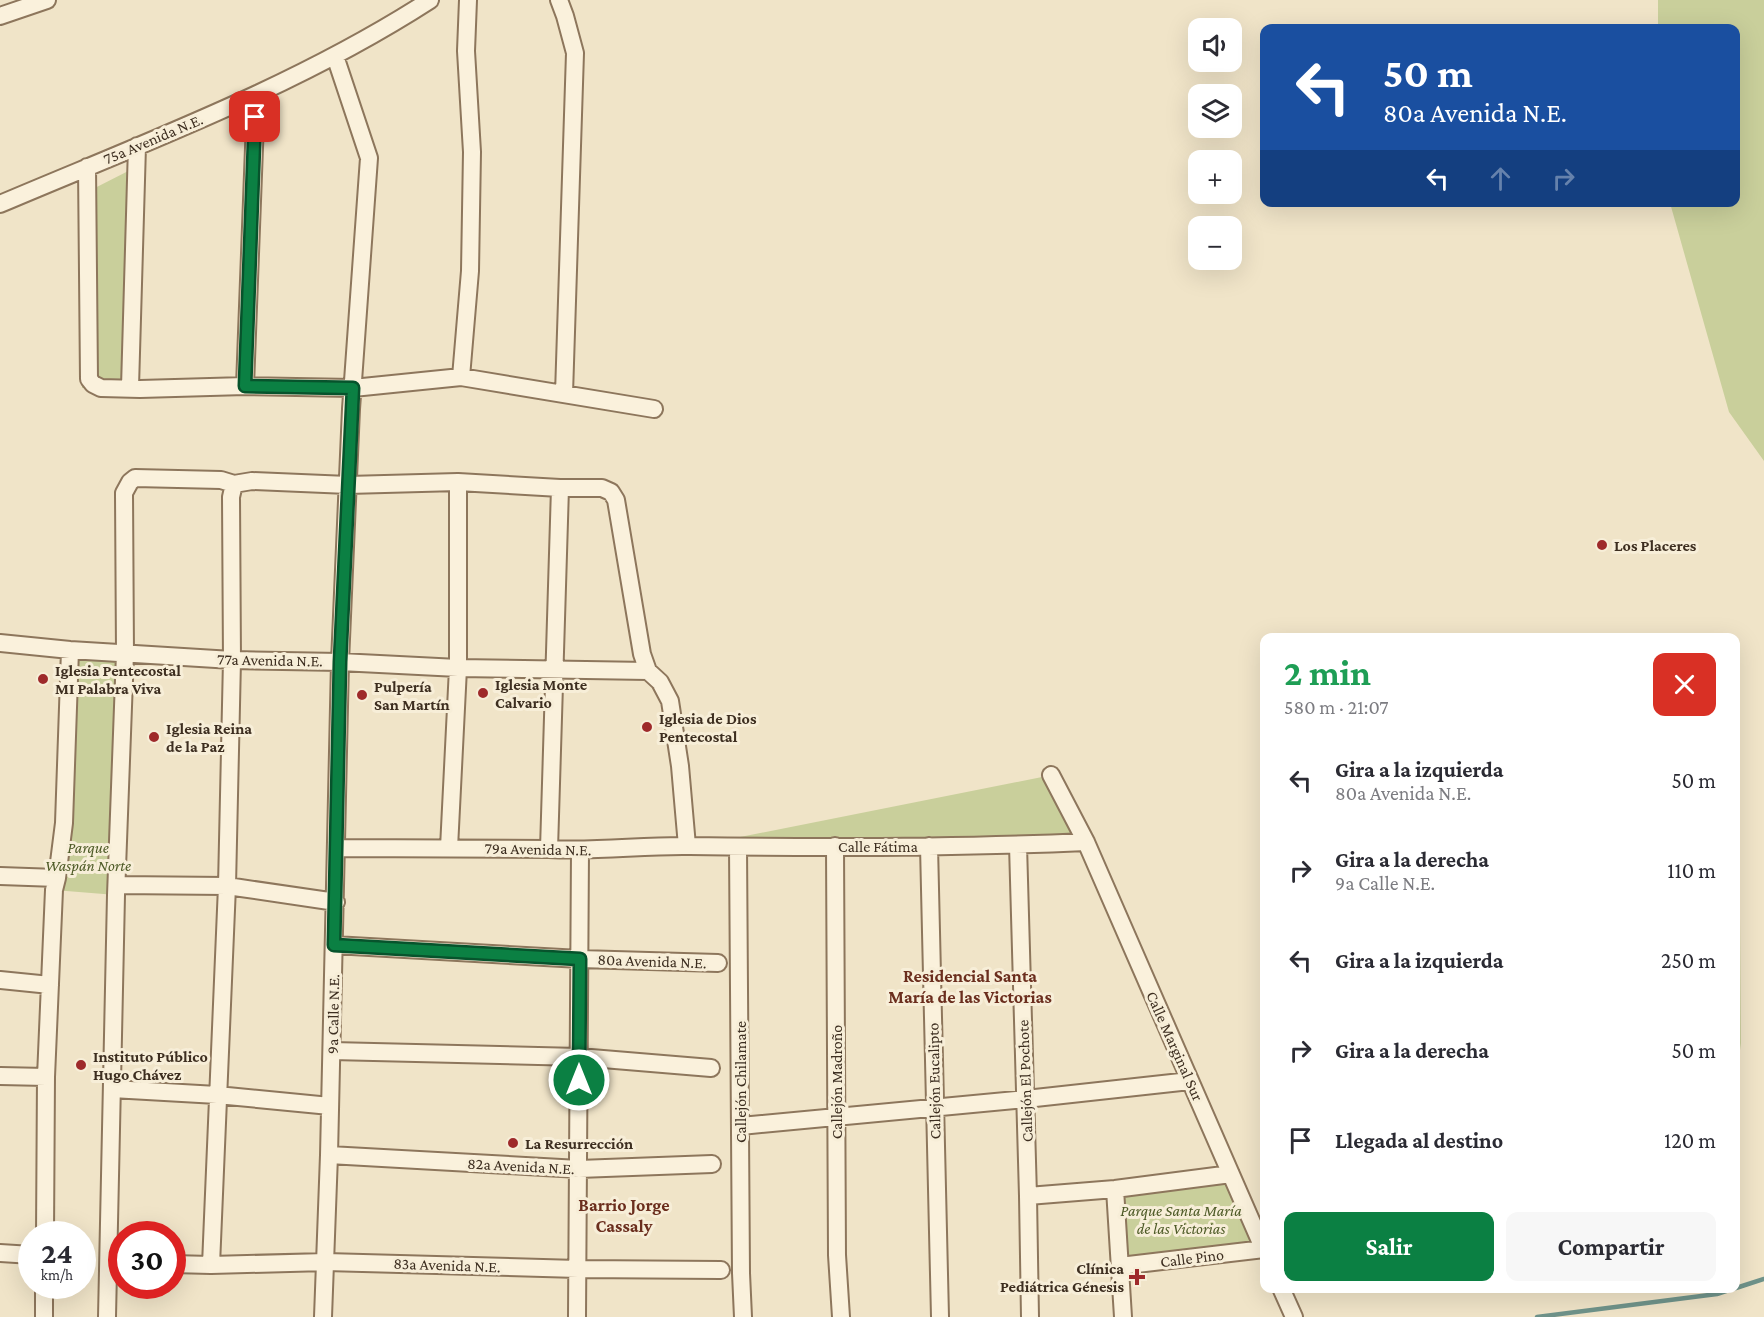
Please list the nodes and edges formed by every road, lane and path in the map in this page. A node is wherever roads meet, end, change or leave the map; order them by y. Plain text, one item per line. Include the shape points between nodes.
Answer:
1 (47, 0) edge
2 (468, 0) edge
3 (559, 0) edge
4 (426, 1) edge
5 (0, 16) edge
6 (335, 57) junction
7 (256, 95) junction
8 (137, 146) junction
9 (87, 167) junction
10 (0, 204) edge
11 (461, 376) junction
12 (245, 386) junction
13 (130, 387) junction
14 (353, 388) junction
15 (564, 394) junction
16 (654, 409) dead end
17 (458, 482) junction
18 (234, 484) junction
19 (348, 485) junction
20 (560, 488) junction
21 (0, 643) edge
22 (70, 651) junction
23 (125, 653) junction
24 (232, 660) junction
25 (340, 662) junction
26 (458, 668) junction
27 (554, 669) junction
28 (648, 671) junction
29 (1051, 775) dead end
30 (1086, 842) junction
31 (1018, 845) junction
32 (687, 846) junction
33 (836, 846) junction
34 (929, 846) junction
35 (738, 847) junction
36 (337, 848) junction
37 (449, 848) junction
38 (549, 849) junction
39 (580, 851) junction
40 (0, 876) edge
41 (57, 878) junction
42 (117, 885) junction
43 (227, 886) junction
44 (336, 902) junction
45 (334, 945) junction
46 (580, 959) junction
47 (718, 963) dead end
48 (0, 980) edge
49 (50, 985) junction
50 (332, 1051) junction
51 (579, 1057) junction
52 (711, 1068) dead end
53 (0, 1076) edge
54 (46, 1077) junction
55 (1190, 1081) junction
56 (112, 1089) junction
57 (217, 1095) junction
58 (1026, 1099) junction
59 (330, 1106) junction
60 (935, 1108) junction
61 (837, 1117) junction
62 (741, 1126) junction
63 (329, 1155) junction
64 (712, 1164) dead end
65 (579, 1169) junction
66 (1231, 1174) junction
67 (1115, 1189) junction
68 (1028, 1196) junction
69 (45, 1221) edge
70 (114, 1221) edge
71 (1260, 1241) edge
72 (1260, 1250) edge
73 (0, 1254) edge
74 (18, 1255) edge
75 (326, 1262) junction
76 (186, 1264) edge
77 (210, 1265) junction
78 (1120, 1266) junction
79 (578, 1269) junction
80 (721, 1270) dead end
81 (1283, 1293) edge
82 (44, 1299) edge
83 (110, 1299) edge
84 (44, 1317) edge
85 (107, 1317) edge
86 (323, 1317) edge
87 (578, 1317) edge
88 (743, 1317) edge
89 (841, 1317) edge
90 (940, 1317) edge
91 (1030, 1317) edge
92 (1123, 1317) edge
93 (1294, 1317) edge

1 - 5 street
2 - 11 street via 470,271
3 - 15 street via 575,53
4 - 6 street, 75a Avenida N.E.
6 - 7 street, 75a Avenida N.E.
6 - 14 street, 9a Calle N.E. via 369,158
7 - 8 street, 75a Avenida N.E.
7 - 12 street
8 - 9 street, 75a Avenida N.E.
8 - 13 street
9 - 10 street, 75a Avenida N.E.
9 - 13 street via 89,379 100,388
11 - 14 street
11 - 15 street
12 - 13 street
12 - 14 street
14 - 19 street, 9a Calle N.E.
15 - 16 street
17 - 19 street
17 - 20 street
17 - 26 street
18 - 19 street via 252,481
18 - 23 street via 220,480 135,478 130,482 124,493
18 - 24 street
19 - 25 street, 9a Calle N.E.
20 - 27 street
20 - 28 street via 602,488 616,500
21 - 22 street, 77a Avenida N.E.
22 - 23 street, 77a Avenida N.E.
22 - 41 street via 64,824
23 - 24 street, 77a Avenida N.E.
23 - 42 street
24 - 25 street, 77a Avenida N.E.
24 - 43 street
25 - 26 street, 77a Avenida N.E.
25 - 36 street, 9a Calle N.E.
26 - 27 street, 77a Avenida N.E.
26 - 37 street
27 - 28 street, 77a Avenida N.E.
27 - 38 street
28 - 32 street via 660,682 670,701
29 - 30 street, Calle Marginal Sur
30 - 31 street, Calle Fátima
30 - 55 street, Calle Marginal Sur
31 - 34 street, Calle Fátima
31 - 58 street, Callejón El Pochote
32 - 35 street, 79a Avenida N.E.
32 - 39 street, 79a Avenida N.E.
33 - 34 street, Calle Fátima
33 - 35 street, Calle Fátima
33 - 61 street, Callejón Madroño
34 - 60 street, Callejón Eucalipto
35 - 62 street, Callejón Chilamate
36 - 37 street, 79a Avenida N.E.
36 - 44 street, 9a Calle N.E.
37 - 38 street, 79a Avenida N.E.
38 - 39 street, 79a Avenida N.E.
39 - 46 street
40 - 41 street
41 - 49 street
42 - 43 street
42 - 56 street
43 - 44 street
43 - 57 street
44 - 45 street, 9a Calle N.E.
45 - 46 street, 80a Avenida N.E.
45 - 50 street, 9a Calle N.E.
46 - 47 street, 80a Avenida N.E.
46 - 51 street
48 - 49 street
49 - 54 street
50 - 51 street
50 - 59 street, 9a Calle N.E.
51 - 52 street
51 - 65 street
53 - 54 street
54 - 69 street
55 - 58 street
55 - 66 street, Calle Marginal Sur
56 - 57 street
56 - 70 street
57 - 59 street
57 - 77 street
58 - 60 street
58 - 68 street, Callejón El Pochote
59 - 63 street, 9a Calle N.E.
60 - 61 street
60 - 90 street, Callejón Eucalipto
61 - 62 street
61 - 89 street, Callejón Madroño
62 - 88 street, Callejón Chilamate
63 - 65 street, 82a Avenida N.E.
63 - 75 street, 9a Calle N.E.
64 - 65 street, 82a Avenida N.E.
65 - 79 street
66 - 67 street
66 - 71 street, Calle Marginal Sur
67 - 68 street
67 - 78 street
68 - 91 street, Callejón El Pochote
72 - 78 street, Calle Pino
73 - 74 street
75 - 77 street, 83a Avenida N.E.
75 - 79 street, 83a Avenida N.E.
75 - 86 street, 9a Calle N.E.
76 - 77 street, 83a Avenida N.E.
78 - 92 street
79 - 80 street, 83a Avenida N.E.
79 - 87 street
81 - 93 street
82 - 84 street
83 - 85 street

